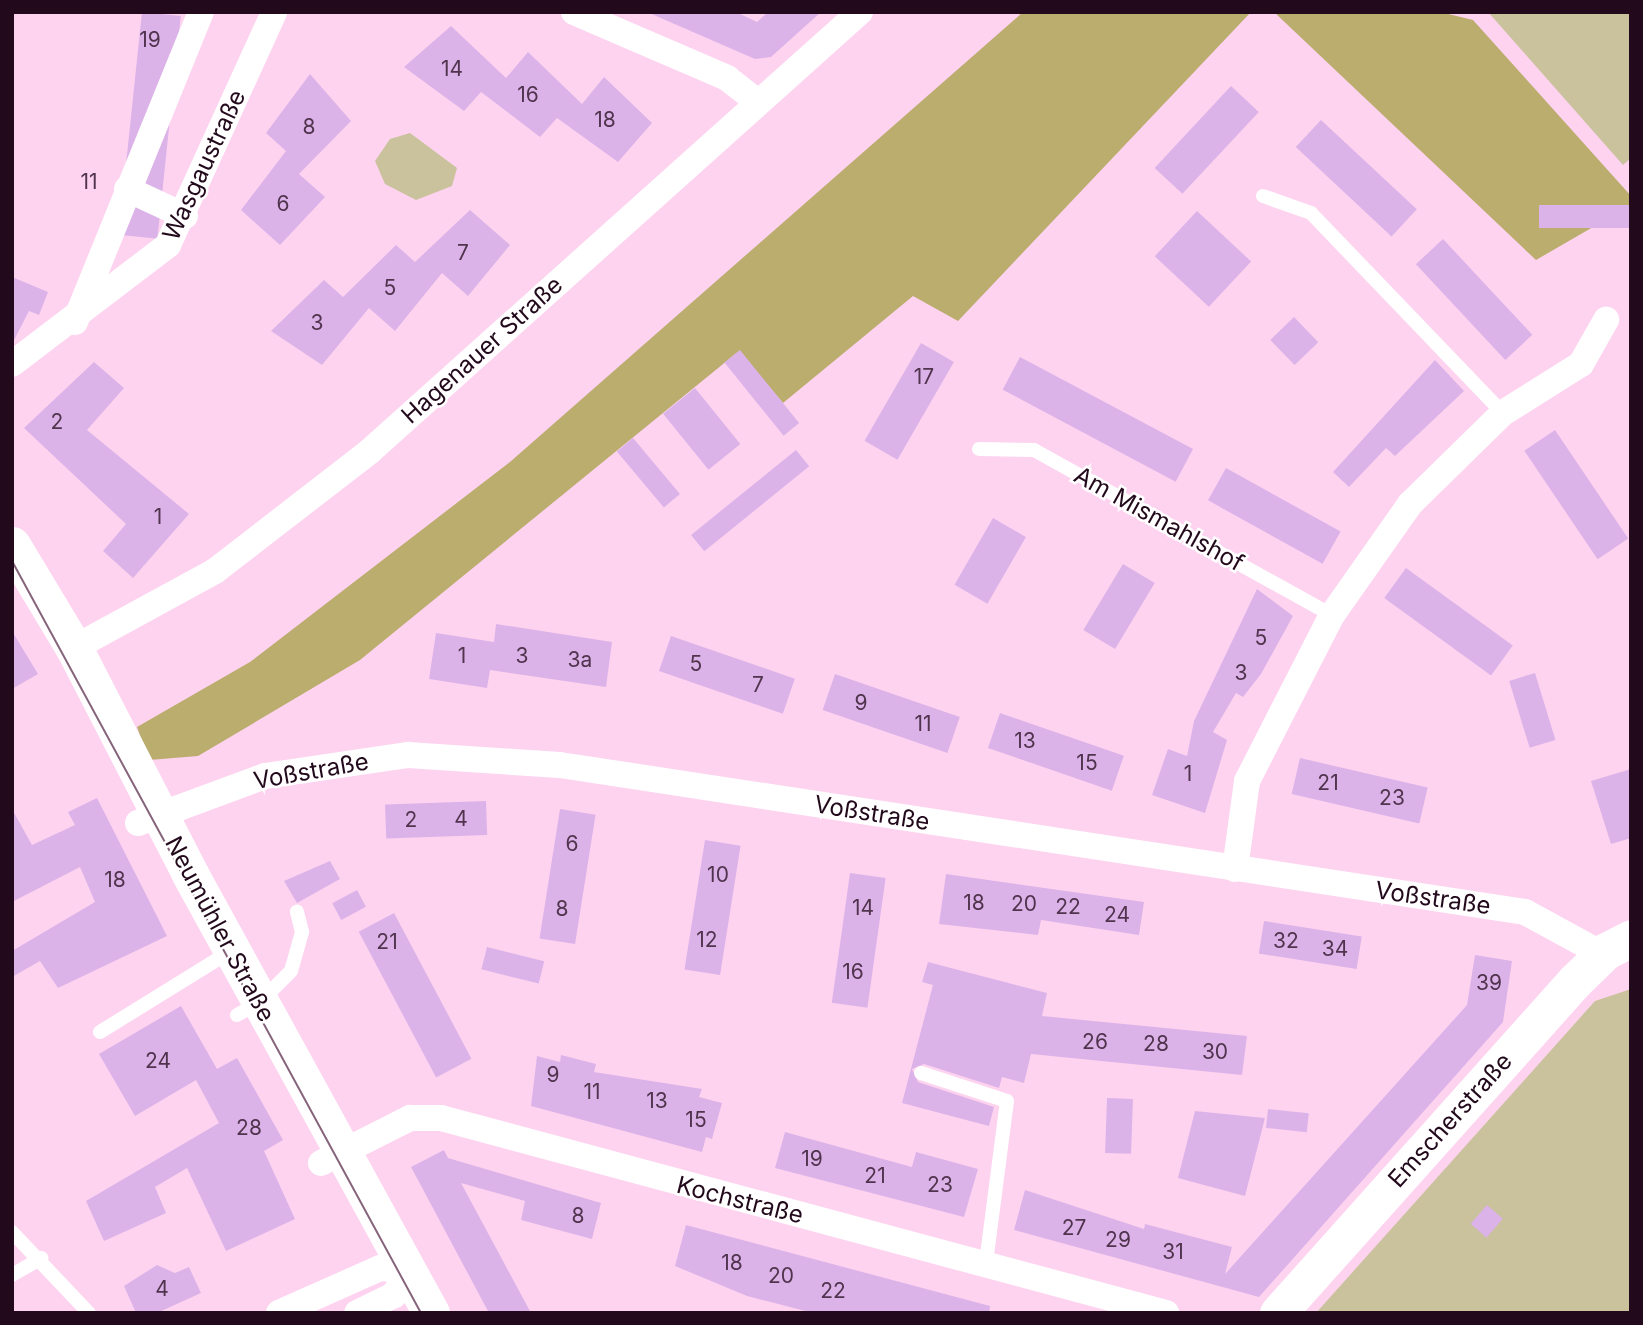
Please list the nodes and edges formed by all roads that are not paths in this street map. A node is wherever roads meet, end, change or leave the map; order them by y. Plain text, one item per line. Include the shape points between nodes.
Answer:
1 (201, 12) edge
2 (274, 12) edge
3 (574, 12) edge
4 (860, 12) edge
5 (758, 102) junction
6 (127, 189) junction
7 (1263, 195) dead end
8 (185, 216) junction
9 (1606, 320) dead end
10 (74, 323) junction
11 (12, 364) edge
12 (1503, 413) junction
13 (979, 449) dead end
14 (12, 545) edge
15 (12, 591) edge
16 (1332, 615) junction
17 (75, 648) junction
18 (148, 818) junction
19 (1235, 869) junction
20 (297, 912) dead end
21 (1617, 946) edge
22 (220, 957) junction
23 (248, 1009) junction
24 (100, 1032) dead end
25 (921, 1073) dead end
26 (332, 1157) junction
27 (12, 1232) edge
28 (41, 1258) junction
29 (986, 1263) junction
30 (12, 1275) edge
31 (396, 1286) edge
32 (89, 1313) edge
33 (279, 1313) edge
34 (357, 1313) edge
35 (431, 1313) edge
36 (1166, 1313) edge
37 (1278, 1313) edge

1 - 6 street
2 - 8 street, Wasgaustraße
3 - 5 street via 727,78
4 - 5 street, Hagenauer Straße
5 - 17 street, Hagenauer Straße via 370,451 215,571
6 - 8 street
6 - 10 street
7 - 12 lane via 1311,212
8 - 10 street, Wasgaustraße via 168,245
9 - 12 street via 1581,364
10 - 11 street, Wasgaustraße
12 - 16 street via 1410,504
13 - 16 lane, Am Mismahlshof via 1034,450
14 - 17 main road, Neumühler Straße
15 - 18 main road, Neumühler Straße
16 - 19 street via 1247,781
17 - 18 main road, Neumühler Straße
18 - 19 street, Voßstraße via 265,776 408,755 561,765
18 - 22 main road, Neumühler Straße
19 - 21 street, Voßstraße via 1525,912
20 - 23 lane via 299,951 281,984
21 - 37 main road, Emscherstraße
22 - 23 main road, Neumühler Straße
22 - 24 lane
23 - 26 main road, Neumühler Straße
25 - 29 lane via 1007,1101
26 - 29 street, Kochstraße via 410,1118 440,1118
26 - 31 main road, Neumühler Straße
27 - 28 lane
28 - 30 lane
28 - 32 lane
29 - 36 street, Kochstraße
31 - 33 street
31 - 34 street
31 - 35 main road, Neumühler Straße

